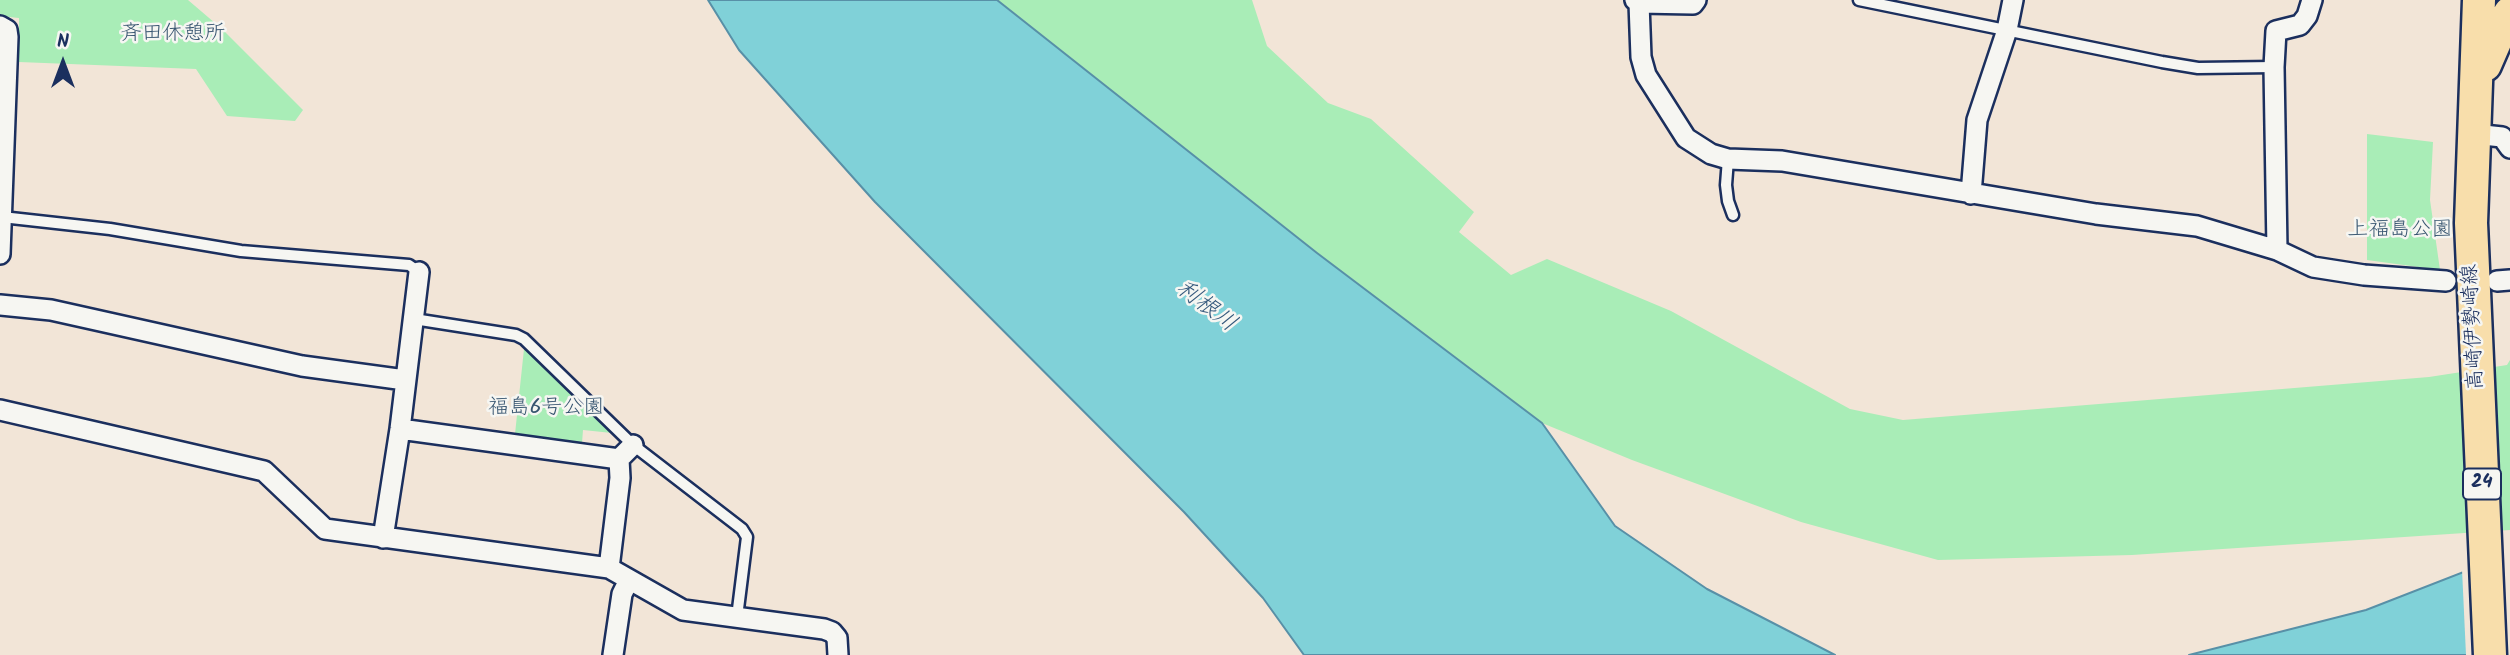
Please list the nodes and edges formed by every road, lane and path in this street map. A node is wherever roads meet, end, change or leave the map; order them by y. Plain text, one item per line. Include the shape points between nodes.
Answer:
1 (1696, 0) edge
2 (1859, 0) edge
3 (2013, 0) edge
4 (2312, 0) edge
5 (2479, 0) edge
6 (1637, 1) edge
7 (2510, 13) edge
8 (0, 26) edge
9 (2007, 30) junction
10 (2274, 67) junction
11 (2477, 82) junction
12 (2474, 134) junction
13 (3, 144) edge
14 (2510, 148) edge
15 (1728, 159) junction
16 (1971, 194) junction
17 (2, 211) edge
18 (1733, 215) dead end
19 (2277, 250) junction
20 (0, 254) edge
21 (419, 272) joint
22 (2446, 281) dead end
23 (0, 305) edge
24 (414, 319) junction
25 (405, 380) junction
26 (0, 410) edge
27 (400, 429) junction
28 (626, 452) junction
29 (383, 538) junction
30 (608, 568) junction
31 (629, 580) junction
32 (737, 617) junction
33 (613, 655) edge
34 (838, 655) edge
35 (2490, 655) edge

1 - 6 street via 1693,4
2 - 9 lane
3 - 9 street
4 - 10 street via 2300,26 2276,31
5 - 11 main road, 高崎伊勢崎線 / 24
6 - 15 street via 1646,75 1686,138
7 - 11 main road
8 - 13 street via 8,37
9 - 10 lane via 2198,68
9 - 16 street via 1977,120
10 - 19 street
11 - 12 main road, 高崎伊勢崎線 / 24
12 - 14 street via 2502,137
12 - 35 main road, 高崎伊勢崎線 / 24 via 2472,223
13 - 17 street
15 - 16 street via 1782,161
15 - 18 lane via 1726,185
16 - 19 street via 2197,226
17 - 20 street
17 - 21 lane via 241,251 409,265
19 - 22 street via 2313,267
21 - 24 street
23 - 25 street via 51,310 302,366
24 - 25 street
24 - 28 lane via 524,339
25 - 27 street
26 - 29 street via 264,471 325,529
27 - 28 street
27 - 29 street
28 - 30 street
28 - 32 lane via 742,529 747,537
29 - 30 street
30 - 31 street
31 - 32 street via 683,610
31 - 33 street via 622,594
32 - 34 street via 832,632

